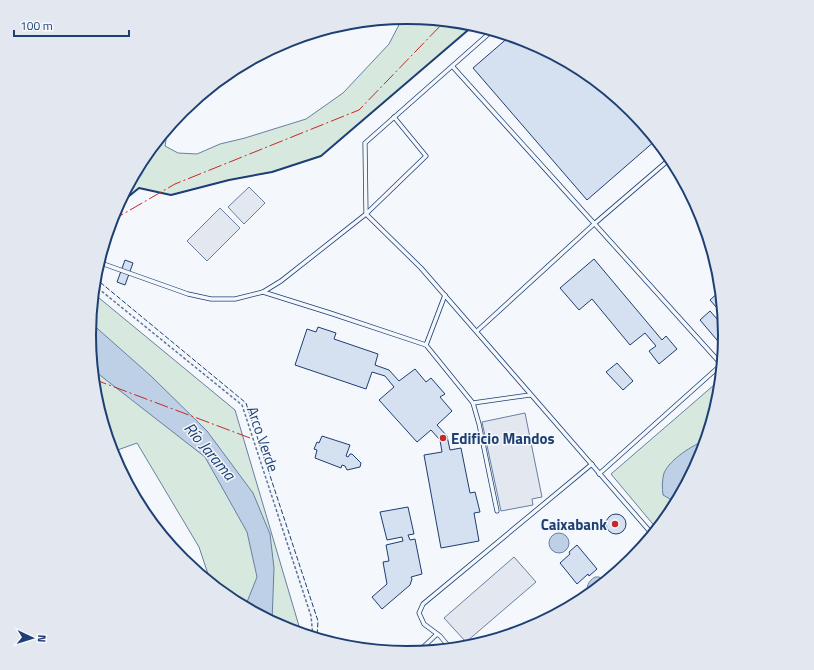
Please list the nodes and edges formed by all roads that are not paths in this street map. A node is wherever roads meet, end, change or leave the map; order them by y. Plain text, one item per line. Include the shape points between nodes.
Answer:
1 (487, 35) edge
2 (453, 67) junction
3 (394, 117) junction
4 (666, 162) edge
5 (366, 214) junction
6 (594, 224) junction
7 (105, 264) edge
8 (263, 292) junction
9 (445, 295) junction
10 (477, 331) junction
11 (426, 345) junction
12 (717, 359) edge
13 (715, 371) edge
14 (530, 395) junction
15 (473, 404) junction
16 (592, 464) junction
17 (600, 474) junction
18 (497, 511) dead end
19 (648, 531) edge
20 (437, 634) junction
21 (446, 643) edge
22 (425, 645) edge

1 - 2 lane
2 - 3 lane
2 - 6 lane
3 - 5 lane via 365,143
3 - 5 lane via 426,156
4 - 6 lane
5 - 8 lane via 281,281
5 - 9 lane
6 - 10 lane
6 - 12 lane
7 - 8 lane via 211,300 235,299
8 - 11 lane
9 - 10 lane
9 - 11 lane
10 - 14 lane
11 - 15 lane
13 - 17 lane
14 - 15 lane
14 - 16 lane
15 - 18 lane
16 - 17 lane
16 - 20 lane via 422,604 419,613 424,624
17 - 19 lane
20 - 21 lane
20 - 22 lane

